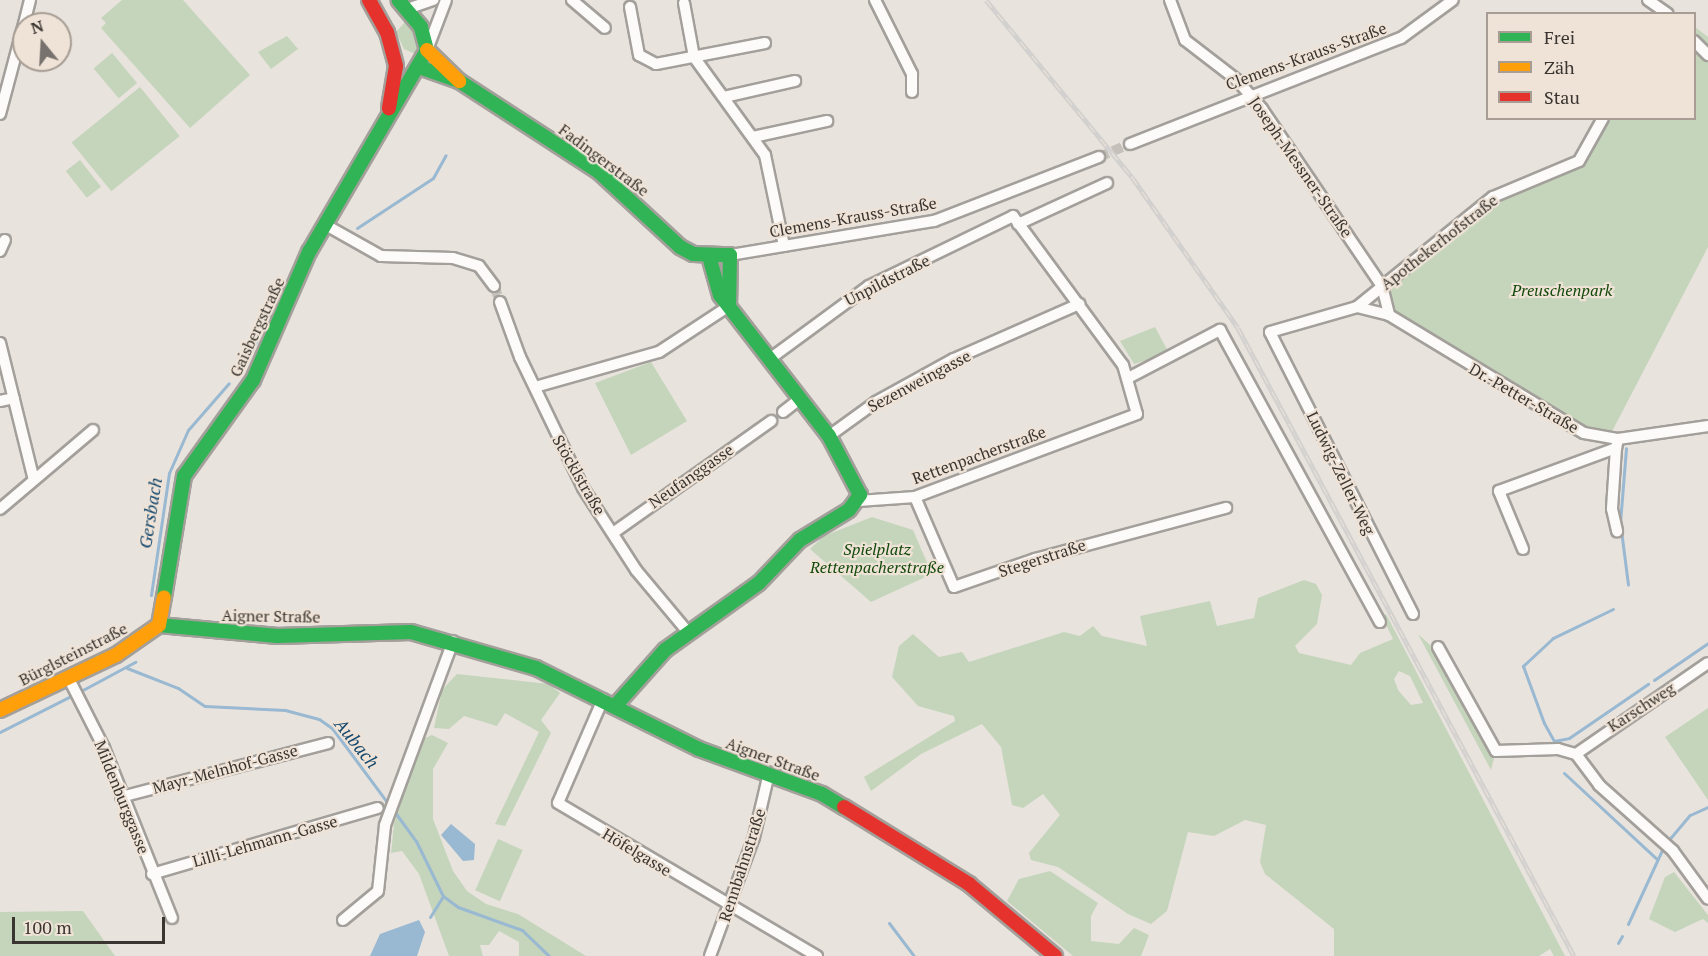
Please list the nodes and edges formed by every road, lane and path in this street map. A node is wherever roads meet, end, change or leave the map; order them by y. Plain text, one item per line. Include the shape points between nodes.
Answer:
1 (369, 0) edge
2 (380, 0) edge
3 (433, 0) edge
4 (446, 0) edge
5 (572, 0) edge
6 (875, 0) edge
7 (1170, 0) edge
8 (1453, 0) edge
9 (1648, 0) edge
10 (684, 3) dead end
11 (403, 4) edge
12 (1658, 6) edge
13 (630, 8) dead end
14 (389, 26) junction
15 (605, 28) dead end
16 (1696, 42) edge
17 (765, 43) dead end
18 (427, 50) junction
19 (1708, 55) edge
20 (694, 57) junction
21 (419, 66) junction
22 (12, 69) edge
23 (459, 81) junction
24 (795, 81) dead end
25 (912, 92) dead end
26 (1250, 94) junction
27 (724, 97) junction
28 (0, 114) edge
29 (387, 116) junction
30 (1602, 120) edge
31 (827, 121) dead end
32 (753, 137) junction
33 (1130, 144) tunnel mouth
34 (1099, 158) tunnel mouth
35 (1107, 183) dead end
36 (1015, 220) junction
37 (324, 224) junction
38 (5, 240) dead end
39 (784, 246) junction
40 (0, 251) edge
41 (729, 255) junction
42 (710, 256) junction
43 (494, 286) tunnel mouth
44 (1382, 286) junction
45 (500, 302) tunnel mouth
46 (1079, 304) junction
47 (729, 306) junction
48 (1357, 307) junction
49 (1389, 315) junction
50 (0, 343) edge
51 (771, 357) junction
52 (1128, 378) junction
53 (535, 387) junction
54 (14, 398) junction
55 (801, 398) junction
56 (0, 401) edge
57 (783, 412) dead end
58 (771, 420) dead end
59 (1708, 426) edge
60 (93, 430) dead end
61 (829, 435) junction
62 (1617, 444) junction
63 (34, 480) junction
64 (915, 497) junction
65 (858, 501) junction
66 (1226, 508) dead end
67 (0, 509) edge
68 (1617, 531) dead end
69 (613, 533) junction
70 (1523, 549) dead end
71 (1413, 614) dead end
72 (1380, 622) dead end
73 (159, 625) junction
74 (687, 632) junction
75 (453, 641) junction
76 (1438, 646) dead end
77 (1708, 663) edge
78 (70, 681) junction
79 (610, 702) junction
80 (0, 710) edge
81 (328, 743) dead end
82 (1576, 754) junction
83 (769, 773) junction
84 (121, 797) junction
85 (378, 808) dead end
86 (152, 874) junction
87 (1708, 898) edge
88 (730, 908) junction
89 (172, 918) dead end
90 (344, 920) dead end
91 (710, 956) edge
92 (817, 956) edge
93 (1055, 956) edge

1 - 14 main road
2 - 14 main road
3 - 11 street
4 - 18 street, Gaisbergstraße
5 - 15 street
6 - 25 street via 912,74
7 - 26 street, Joseph-Messner-Straße via 1185,40
8 - 26 street, Clemens-Krauss-Straße via 1401,38
9 - 12 street
10 - 20 street
11 - 14 main road
11 - 18 main road via 421,27
13 - 20 street via 639,55 656,64
14 - 21 main road via 404,53
14 - 29 main road, Gaisbergstraße via 397,71
16 - 19 street
17 - 20 street
18 - 21 main road, Gaisbergstraße
18 - 23 main road, Fadingerstraße
20 - 27 street
21 - 23 main road, Fadingerstraße
21 - 29 main road, Gaisbergstraße
22 - 28 street
23 - 42 main road, Fadingerstraße via 606,177 680,247
24 - 27 street
26 - 33 street, Clemens-Krauss-Straße
26 - 44 street, Joseph-Messner-Straße
27 - 32 street
29 - 37 main road, Gaisbergstraße
30 - 44 street, Apothekerhofstraße via 1579,161 1493,197
31 - 32 street
32 - 39 street via 765,155
34 - 39 street, Clemens-Krauss-Straße via 934,221
35 - 36 street
36 - 46 street, Rettenpacherstraße
36 - 51 street, Unpildstraße via 869,286
37 - 43 street via 381,256 453,258 479,266
37 - 73 main road, Gaisbergstraße via 253,380 184,476
38 - 40 street
39 - 41 street, Clemens-Krauss-Straße
41 - 42 main road, Clemens-Krauss-Straße
41 - 47 main road
42 - 47 main road via 715,287
44 - 48 street, Apothekerhofstraße
44 - 49 street
45 - 53 street, Stöcklstraße
46 - 52 street, Rettenpacherstraße
46 - 61 street, Sezenweingasse via 954,359 876,402
47 - 51 main road
47 - 53 street via 659,352
48 - 49 street, Dr.-Petter-Straße
48 - 71 street, Ludwig-Zeller-Weg via 1270,333
49 - 62 street, Dr.-Petter-Straße via 1584,433
50 - 54 street
51 - 55 main road
52 - 64 street, Rettenpacherstraße via 1137,414
52 - 72 street via 1220,330
53 - 69 street, Stöcklstraße via 583,488
54 - 56 street
54 - 63 street
55 - 57 street
55 - 61 main road
58 - 69 street, Neufanggasse
59 - 62 street, Dr.-Petter-Straße
60 - 63 street
61 - 65 main road via 859,486
62 - 68 street via 1612,509
62 - 70 street via 1499,491
63 - 67 street
64 - 65 street, Rettenpacherstraße
64 - 66 street, Stegerstraße via 954,587 1055,553
65 - 74 main road, Rettenpacherstraße via 800,540 759,582
69 - 74 street, Stöcklstraße
73 - 75 main road, Aigner Straße via 277,636 377,629
73 - 78 main road, Bürglsteinstraße
74 - 79 main road, Rettenpacherstraße
75 - 79 main road, Aigner Straße via 536,668
75 - 90 street via 385,825 378,891
76 - 82 street via 1496,751 1558,748
77 - 82 street, Karschweg
78 - 80 main road, Bürglsteinstraße
78 - 84 street, Mildenburggasse
79 - 83 main road, Aigner Straße via 699,749
79 - 88 street, Höfelgasse via 558,803
81 - 84 street, Mayr-Melnhof-Gasse
82 - 87 street via 1599,785 1673,851
83 - 88 street, Rennbahnstraße
83 - 93 main road, Aigner Straße via 831,799 969,884
84 - 86 street, Mildenburggasse
85 - 86 street, Lilli-Lehmann-Gasse
86 - 89 street, Mildenburggasse
88 - 91 street, Rennbahnstraße
88 - 92 street, Höfelgasse

